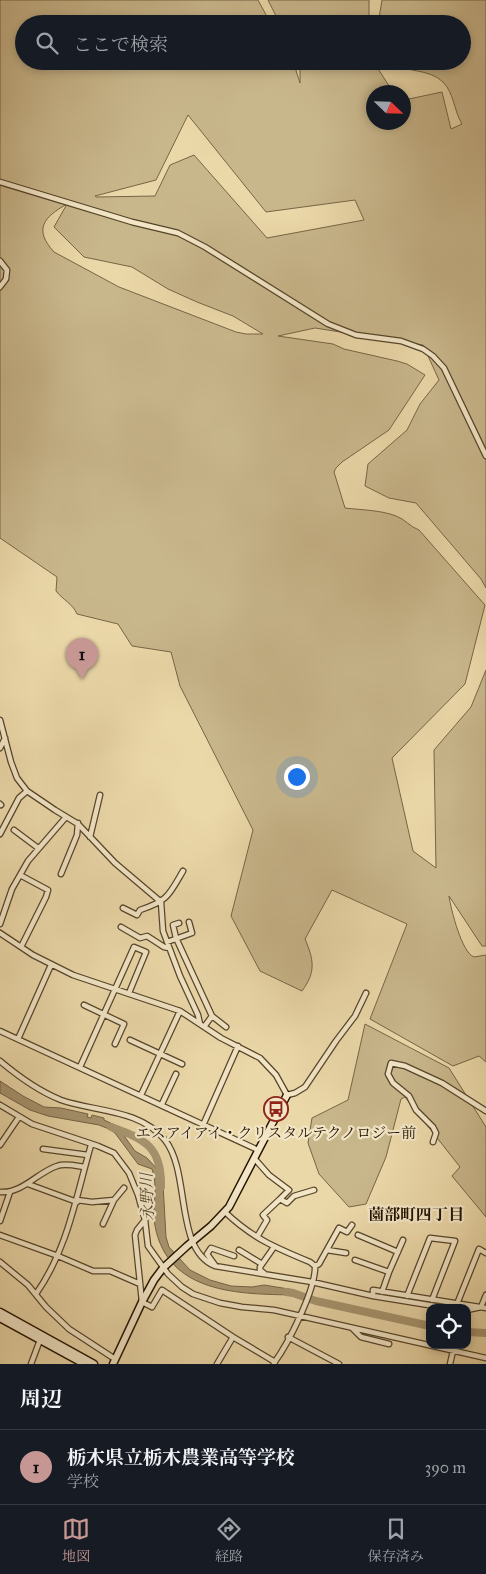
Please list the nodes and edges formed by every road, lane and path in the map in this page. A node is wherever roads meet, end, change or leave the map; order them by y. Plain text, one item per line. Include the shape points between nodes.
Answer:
1 (0, 182) edge
2 (0, 262) edge
3 (0, 287) edge
4 (486, 456) edge
5 (0, 720) edge
6 (5, 738) junction
7 (0, 748) edge
8 (26, 791) junction
9 (100, 795) dead end
10 (66, 817) junction
11 (78, 823) junction
12 (14, 830) dead end
13 (0, 834) edge
14 (90, 836) junction
15 (38, 848) junction
16 (183, 870) dead end
17 (20, 874) junction
18 (61, 874) dead end
19 (161, 902) junction
20 (123, 908) dead end
21 (189, 922) dead end
22 (179, 923) dead end
23 (0, 924) edge
24 (121, 927) dead end
25 (0, 933) edge
26 (176, 938) junction
27 (167, 942) junction
28 (21, 947) junction
29 (169, 948) junction
30 (51, 965) junction
31 (116, 989) junction
32 (129, 993) junction
33 (366, 993) dead end
34 (84, 1006) dead end
35 (180, 1011) junction
36 (104, 1015) junction
37 (212, 1016) junction
38 (202, 1025) junction
39 (226, 1027) dead end
40 (0, 1031) edge
41 (18, 1039) junction
42 (130, 1040) dead end
43 (115, 1044) dead end
44 (238, 1046) junction
45 (160, 1054) junction
46 (0, 1061) edge
47 (182, 1064) dead end
48 (80, 1067) junction
49 (176, 1074) dead end
50 (141, 1095) junction
51 (287, 1095) junction
52 (162, 1104) junction
53 (0, 1106) edge
54 (486, 1111) edge
55 (19, 1117) junction
56 (204, 1124) junction
57 (433, 1142) dead end
58 (91, 1144) junction
59 (0, 1145) edge
60 (43, 1149) dead end
61 (258, 1150) junction
62 (88, 1155) junction
63 (254, 1158) junction
64 (85, 1167) junction
65 (28, 1184) junction
66 (124, 1188) dead end
67 (314, 1190) dead end
68 (0, 1192) edge
69 (10, 1192) junction
70 (280, 1199) junction
71 (114, 1200) junction
72 (77, 1201) junction
73 (225, 1212) junction
74 (0, 1220) edge
75 (145, 1220) junction
76 (103, 1224) dead end
77 (352, 1224) dead end
78 (0, 1235) edge
79 (358, 1235) dead end
80 (257, 1237) junction
81 (403, 1240) dead end
82 (193, 1241) junction
83 (274, 1247) junction
84 (239, 1250) dead end
85 (327, 1250) junction
86 (398, 1252) junction
87 (346, 1253) dead end
88 (486, 1253) edge
89 (58, 1256) junction
90 (234, 1256) dead end
91 (355, 1260) dead end
92 (0, 1262) edge
93 (262, 1264) junction
94 (216, 1266) junction
95 (314, 1266) junction
96 (164, 1267) junction
97 (389, 1272) junction
98 (266, 1274) junction
99 (140, 1284) junction
100 (312, 1285) junction
101 (382, 1292) junction
102 (36, 1294) junction
103 (486, 1295) edge
104 (373, 1296) junction
105 (407, 1296) junction
106 (432, 1300) junction
107 (142, 1302) junction
108 (426, 1304) edge
109 (457, 1304) joint
110 (471, 1306) edge
111 (484, 1308) edge
112 (471, 1310) edge
113 (0, 1312) edge
114 (301, 1314) junction
115 (0, 1318) edge
116 (351, 1327) junction
117 (233, 1337) junction
118 (288, 1337) junction
119 (40, 1340) junction
120 (389, 1344) dead end
121 (453, 1351) junction
122 (486, 1358) edge
123 (114, 1361) edge
124 (274, 1363) edge
125 (32, 1364) edge
126 (84, 1364) edge
127 (94, 1364) edge
128 (217, 1364) edge
129 (339, 1364) edge
130 (450, 1364) edge

1 - 4 street via 178,233 328,324 356,335 401,341 423,349 444,368
2 - 3 street via 7,270 6,279
5 - 6 street
6 - 7 street
6 - 8 street via 17,778
8 - 10 street
8 - 13 street via 18,798
9 - 14 street
10 - 11 street
10 - 15 street
11 - 14 street
11 - 18 street via 77,836
12 - 15 street
14 - 19 street via 120,868
15 - 17 street
16 - 19 street via 176,885
17 - 23 street
17 - 28 street via 48,890
19 - 20 street via 140,910 137,915
19 - 27 street via 161,921
21 - 26 street via 192,933
22 - 26 street via 173,925
24 - 29 street
25 - 28 street
26 - 27 street
26 - 37 street
27 - 29 street
28 - 30 street
29 - 38 street
30 - 31 street
30 - 41 street
31 - 32 street
31 - 32 street via 134,947 146,952
31 - 36 street
32 - 35 street
33 - 51 street via 355,1016 305,1087
34 - 36 street
35 - 38 street
35 - 45 street
36 - 43 street via 124,1024
36 - 48 street
37 - 38 street
37 - 39 street
38 - 44 street
40 - 41 street
41 - 48 street
42 - 45 street
44 - 51 street via 268,1065
44 - 56 street
45 - 47 street
45 - 50 street
46 - 82 street via 48,1094 137,1120 153,1128 169,1145 176,1160
48 - 50 street
49 - 52 street
50 - 52 street
51 - 61 street
52 - 56 street
53 - 55 street
54 - 57 street via 442,1083 391,1063 388,1074 433,1127 436,1133
55 - 58 street
55 - 59 street
56 - 61 street
58 - 62 street
58 - 75 street via 110,1151 122,1163 135,1186
60 - 62 street
61 - 63 street
62 - 64 street
63 - 70 street via 289,1190
63 - 73 street
64 - 65 street via 59,1165
64 - 72 street
65 - 69 street
65 - 72 street
66 - 71 street
67 - 70 street via 294,1196 287,1203
68 - 69 street
69 - 74 street
70 - 80 street via 263,1215 267,1220
71 - 72 street
71 - 76 street
72 - 89 street
73 - 80 street via 241,1228
73 - 82 street
75 - 96 street via 148,1246
75 - 99 street via 135,1235
77 - 85 street via 347,1232 339,1228
78 - 89 street
79 - 86 street
80 - 83 street
81 - 86 street
82 - 94 street via 198,1254
82 - 96 street
83 - 93 street
83 - 95 street
84 - 93 street
85 - 87 street
85 - 95 street via 319,1264
86 - 97 street
88 - 109 street via 479,1249
89 - 99 street via 93,1271 110,1271
89 - 102 street
90 - 94 street via 211,1248 207,1254
91 - 97 street
92 - 102 street
93 - 98 street via 260,1270
94 - 98 street
95 - 100 street
96 - 107 street
96 - 114 street via 182,1287 205,1299
97 - 101 street
98 - 100 street
99 - 107 street
100 - 104 street
100 - 114 street
101 - 104 street via 373,1290
101 - 105 street
102 - 123 street via 69,1329
103 - 111 street
104 - 108 street
105 - 106 street
105 - 106 street via 430,1238 455,1241
106 - 109 street
107 - 117 street via 152,1307 162,1290
107 - 123 street
110 - 111 street
111 - 112 street
113 - 127 street
114 - 116 street
114 - 118 street
115 - 119 street
116 - 120 street via 360,1338
116 - 121 street
117 - 124 street
117 - 128 street
118 - 124 street
118 - 129 street
119 - 125 street
119 - 126 street
121 - 122 street
121 - 130 street

